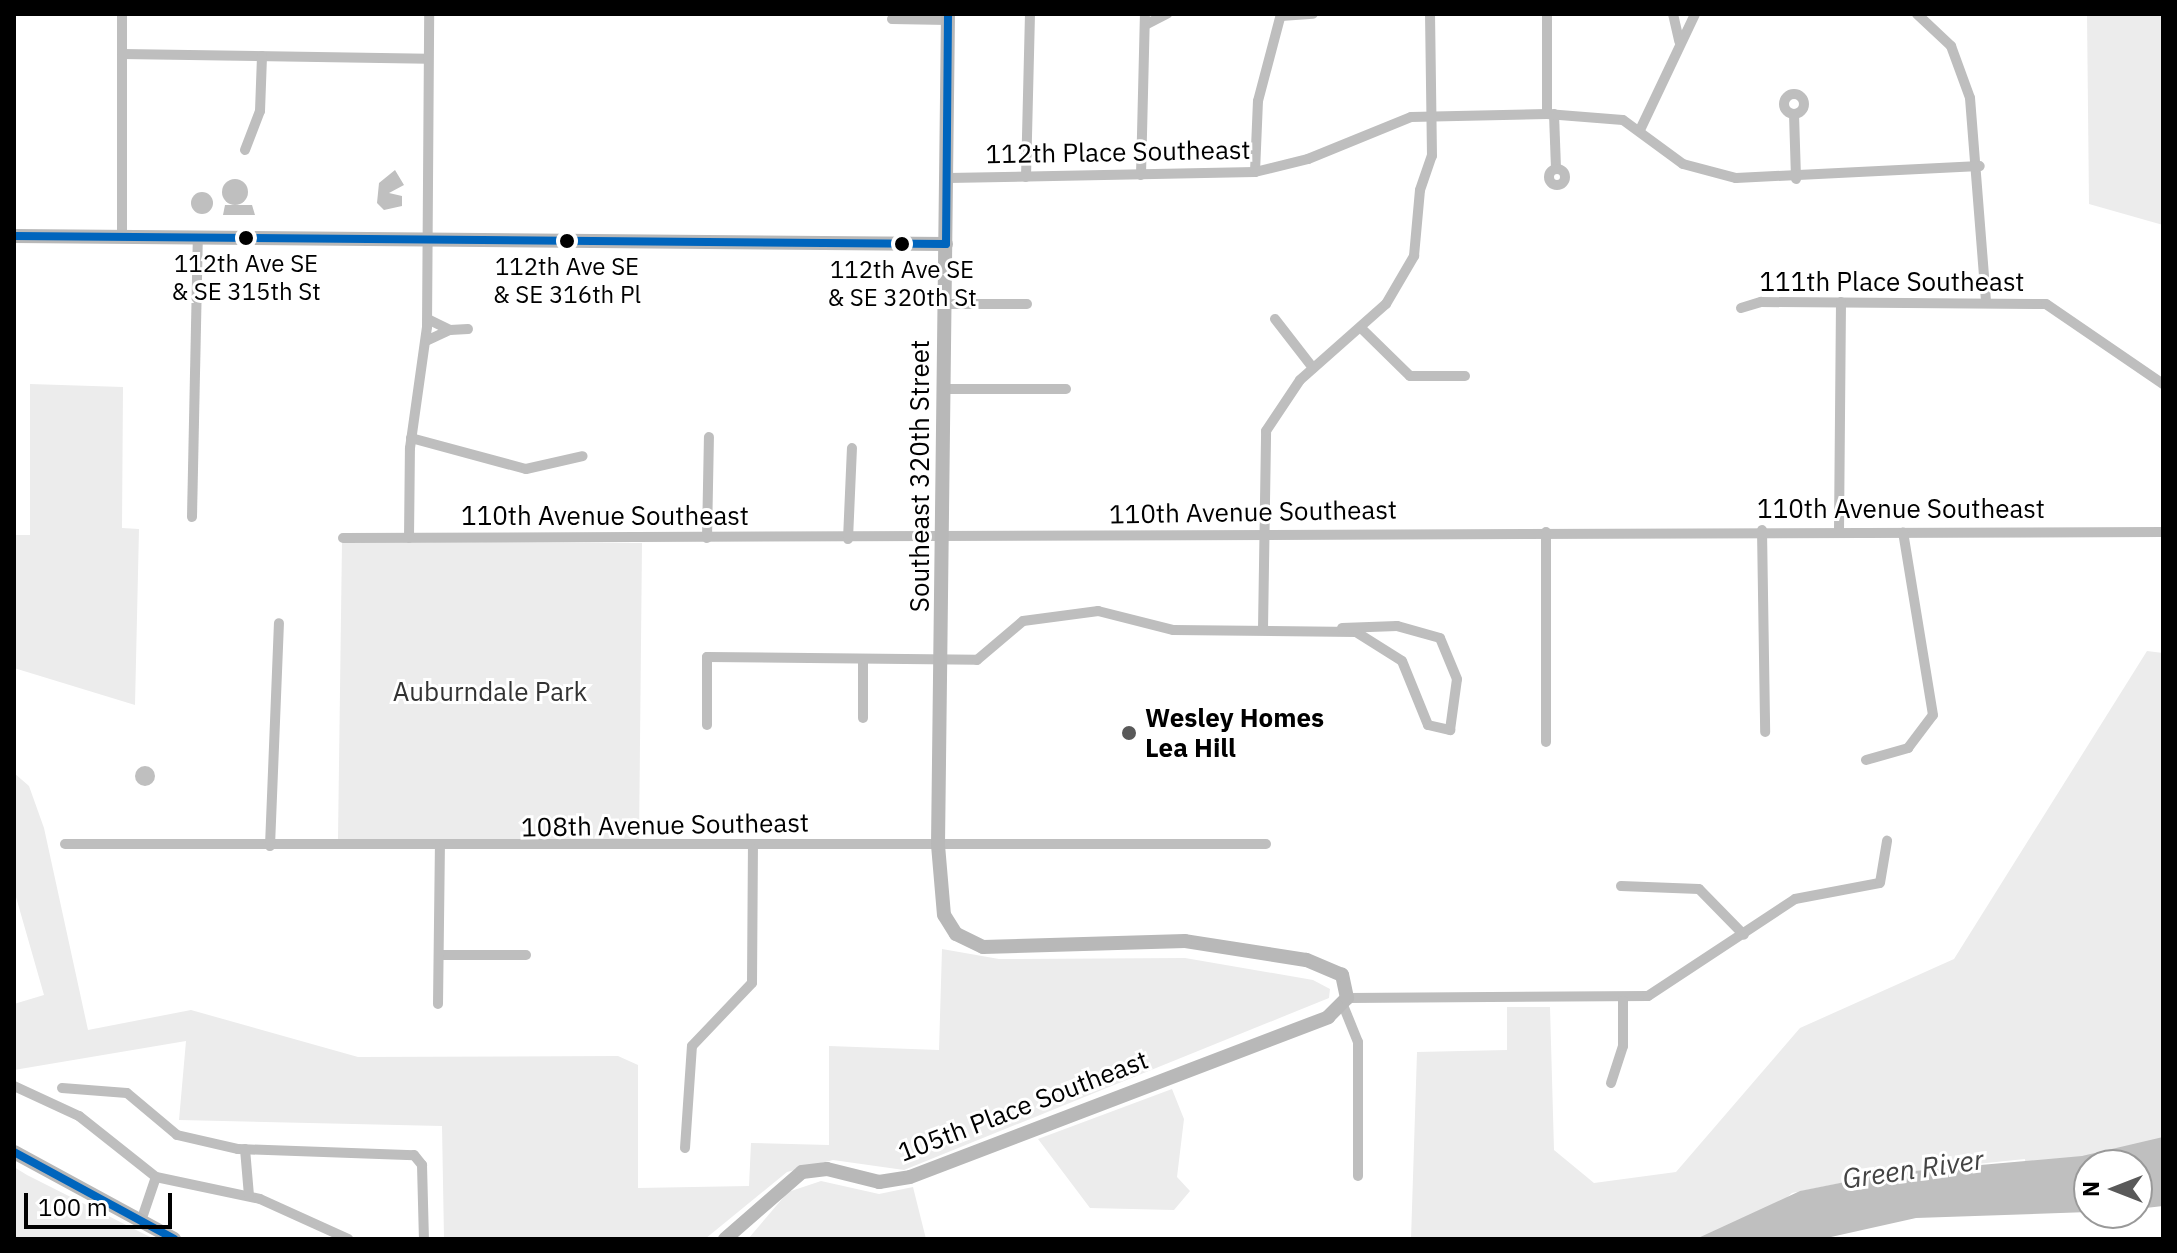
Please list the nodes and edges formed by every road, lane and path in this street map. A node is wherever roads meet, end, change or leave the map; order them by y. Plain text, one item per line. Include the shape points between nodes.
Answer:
1 (122, 14) edge
2 (429, 14) edge
3 (1030, 14) edge
4 (1167, 14) edge
5 (1313, 14) edge
6 (1430, 14) edge
7 (1547, 14) edge
8 (1673, 14) edge
9 (1695, 14) edge
10 (1917, 14) edge
11 (1281, 15) edge
12 (948, 17) edge
13 (892, 19) dead end
14 (1145, 19) edge
15 (1679, 41) junction
16 (122, 54) junction
17 (262, 56) junction
18 (428, 59) junction
19 (1551, 114) junction
20 (1794, 114) dead end
21 (1431, 116) junction
22 (1640, 130) junction
23 (245, 150) dead end
24 (1980, 166) junction
25 (1556, 169) dead end
26 (1255, 172) junction
27 (1141, 175) junction
28 (1026, 177) junction
29 (948, 178) junction
30 (1796, 179) junction
31 (14, 236) edge
32 (122, 237) junction
33 (198, 237) junction
34 (425, 242) junction
35 (946, 244) junction
36 (1986, 301) junction
37 (1841, 302) junction
38 (945, 304) junction
39 (1027, 304) dead end
40 (1741, 308) dead end
41 (427, 319) junction
42 (1275, 319) dead end
43 (468, 329) dead end
44 (1362, 329) junction
45 (450, 330) junction
46 (426, 341) junction
47 (1313, 368) junction
48 (1465, 376) dead end
49 (2163, 384) edge
50 (945, 389) junction
51 (1066, 389) dead end
52 (709, 437) dead end
53 (411, 438) junction
54 (852, 448) dead end
55 (583, 456) dead end
56 (192, 517) dead end
57 (1762, 530) junction
58 (1839, 531) junction
59 (1546, 532) junction
60 (1903, 532) junction
61 (2163, 532) edge
62 (1261, 533) junction
63 (343, 538) dead end
64 (409, 538) junction
65 (707, 538) junction
66 (848, 539) junction
67 (943, 539) junction
68 (279, 623) dead end
69 (1342, 628) junction
70 (1263, 629) junction
71 (863, 659) junction
72 (943, 660) junction
73 (863, 718) dead end
74 (707, 725) dead end
75 (1765, 732) dead end
76 (1546, 742) dead end
77 (1866, 760) dead end
78 (1887, 841) dead end
79 (65, 844) dead end
80 (1266, 844) dead end
81 (938, 845) junction
82 (270, 846) junction
83 (440, 848) junction
84 (753, 849) junction
85 (1621, 886) dead end
86 (1744, 935) junction
87 (439, 955) junction
88 (526, 955) dead end
89 (1623, 1001) junction
90 (1345, 1002) junction
91 (438, 1004) dead end
92 (1611, 1083) dead end
93 (14, 1086) edge
94 (62, 1088) dead end
95 (685, 1148) dead end
96 (245, 1149) junction
97 (14, 1152) edge
98 (1358, 1176) dead end
99 (156, 1177) junction
100 (249, 1196) junction
101 (141, 1221) junction
102 (174, 1239) edge
103 (348, 1239) edge
104 (424, 1239) edge
105 (725, 1239) edge

1 - 16 street
2 - 18 street
3 - 28 street
4 - 14 street
5 - 11 street
6 - 21 street
7 - 19 street
8 - 15 street
9 - 15 street
10 - 24 street via 1951,46 1962,69
11 - 26 street via 1258,101
12 - 13 street
12 - 29 street, Southeast 320th Street
14 - 27 street
15 - 22 street
16 - 17 street
16 - 32 street
17 - 18 street
17 - 23 street via 260,111
18 - 34 street
19 - 21 street, 112th Place Southeast
19 - 22 street, 112th Place Southeast via 1613,117
19 - 25 street
20 - 30 street
21 - 26 street, 112th Place Southeast via 1390,122 1308,159
21 - 44 street via 1432,156 1420,190 1414,256
22 - 30 street, 112th Place Southeast via 1700,171
24 - 30 street, 112th Place Southeast
24 - 36 street
26 - 27 street, 112th Place Southeast
27 - 28 street, 112th Place Southeast
28 - 29 street, 112th Place Southeast
29 - 35 street, Southeast 320th Street
31 - 32 street
32 - 33 street
33 - 34 street
33 - 56 street
34 - 35 street
34 - 41 street
35 - 38 street, Southeast 320th Street
36 - 37 street, 111th Place Southeast
36 - 49 street, 111th Place Southeast via 2056,308
37 - 40 street, 111th Place Southeast
37 - 58 street
38 - 39 street
38 - 50 street, Southeast 320th Street
41 - 45 street
41 - 46 street
42 - 47 street
43 - 45 street
44 - 47 street
44 - 48 street via 1410,376
45 - 46 street
46 - 53 street
47 - 62 street via 1266,431
50 - 51 street
50 - 67 street, Southeast 320th Street
52 - 65 street
53 - 55 street via 526,469
53 - 64 street
54 - 66 street
57 - 58 street, 110th Avenue Southeast
57 - 59 street, 110th Avenue Southeast
57 - 75 street
58 - 60 street, 110th Avenue Southeast
59 - 62 street, 110th Avenue Southeast
59 - 76 street
60 - 61 street, 110th Avenue Southeast
60 - 77 street via 1933,715 1923,737 1908,748
62 - 67 street, 110th Avenue Southeast
62 - 70 street
63 - 64 street, 110th Avenue Southeast
64 - 65 street, 110th Avenue Southeast
65 - 66 street, 110th Avenue Southeast
66 - 67 street, 110th Avenue Southeast
67 - 72 street, Southeast 320th Street
68 - 82 street
69 - 69 street via 1390,649 1412,678 1428,725 1450,730 1457,679 1440,638 1397,626
69 - 70 street
70 - 72 street via 1173,630 1098,611 1023,621 982,657
71 - 72 street
71 - 73 street
71 - 74 street via 707,657
72 - 81 street, Southeast 320th Street
78 - 86 street via 1887,866 1877,884 1803,896
79 - 82 street, 108th Avenue Southeast
80 - 81 street, 108th Avenue Southeast
81 - 84 street, 108th Avenue Southeast
81 - 90 street, Southeast 320th Street via 941,909 956,934 1001,948 1163,940 1223,945 1333,968 1347,984
82 - 83 street, 108th Avenue Southeast
83 - 84 street, 108th Avenue Southeast
83 - 87 street
84 - 95 street via 752,983 692,1046
85 - 86 street via 1699,889
86 - 89 street via 1670,986
87 - 88 street
87 - 91 street
89 - 90 street
89 - 92 street via 1623,1046
90 - 98 street via 1358,1042
90 - 105 street, 105th Place Southeast via 1312,1024 899,1180 802,1172
93 - 99 street via 79,1116
94 - 96 street via 127,1093 183,1138
96 - 100 street
96 - 104 street via 419,1157
97 - 101 street
99 - 100 street
99 - 101 street
100 - 103 street
101 - 102 street

